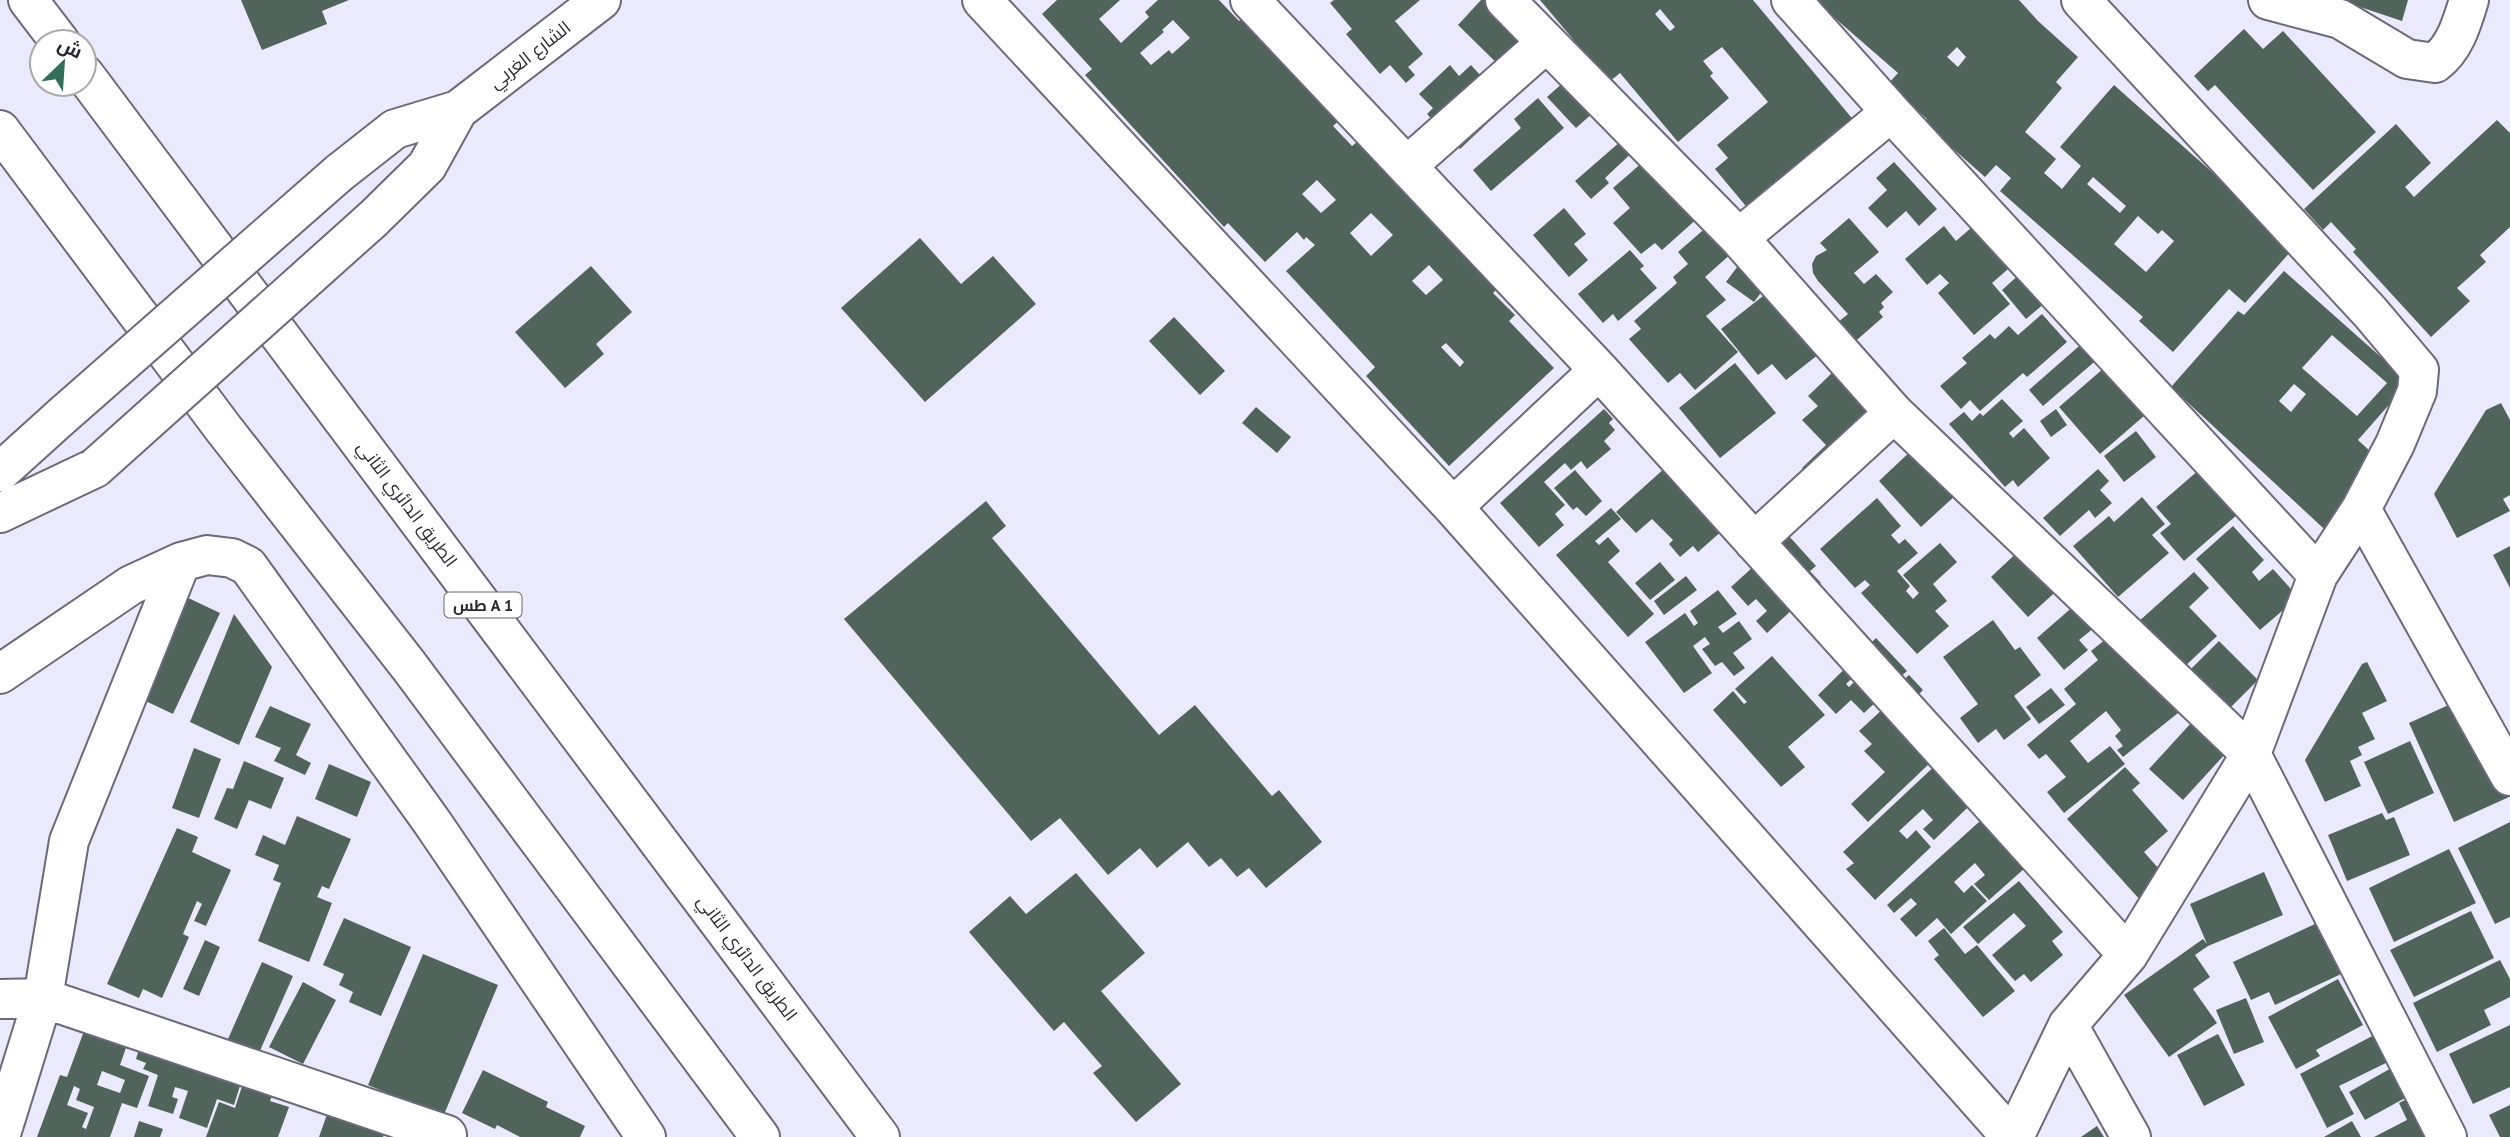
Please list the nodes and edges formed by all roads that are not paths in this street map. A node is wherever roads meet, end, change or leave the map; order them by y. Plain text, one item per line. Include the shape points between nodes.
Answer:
1 (28, 0) edge
2 (601, 0) edge
3 (982, 0) edge
4 (1250, 0) edge
5 (1505, 0) edge
6 (1791, 0) edge
7 (2081, 0) edge
8 (2268, 0) edge
9 (2469, 0) edge
10 (49, 28) edge
11 (1546, 43) junction
12 (98, 93) edge
13 (458, 110) junction
14 (1891, 112) junction
15 (0, 130) edge
16 (1406, 166) junction
17 (1739, 238) junction
18 (1599, 370) junction
19 (1894, 413) junction
20 (0, 472) edge
21 (1452, 507) junction
22 (2361, 509) junction
23 (0, 513) edge
24 (1754, 542) junction
25 (181, 562) junction
26 (2318, 575) junction
27 (0, 674) edge
28 (2251, 754) junction
29 (2510, 776) edge
30 (2128, 955) junction
31 (43, 998) junction
32 (0, 999) edge
33 (2068, 1025) junction
34 (447, 1135) dead end
35 (0, 1137) edge
36 (646, 1137) edge
37 (760, 1137) edge
38 (880, 1137) edge
39 (2013, 1137) edge
40 (2131, 1137) edge
41 (2447, 1137) edge

1 - 10 main road
2 - 13 main road, الشارع الغربي
3 - 21 main road
4 - 16 main road
5 - 11 main road
6 - 14 main road
7 - 22 main road via 2419,370 2417,391 2395,444
8 - 9 main road via 2340,19 2407,59 2435,63 2455,39
11 - 16 main road
11 - 17 main road
12 - 38 main road, الطريق الدائري الثاني / طس A 1
13 - 20 main road, bridge via 395,129 339,173
13 - 23 main road, bridge via 426,166 373,219 95,468
14 - 17 main road
14 - 26 main road
15 - 37 main road via 409,666
16 - 18 main road
17 - 19 main road
18 - 21 main road
18 - 24 main road
19 - 24 main road
19 - 28 main road
21 - 39 main road
22 - 26 main road
22 - 29 main road
24 - 30 main road
25 - 27 main road via 131,585
25 - 31 main road via 69,841
25 - 36 main road via 207,555 232,558 248,566 432,822
26 - 28 main road
28 - 30 main road
28 - 41 main road
30 - 33 main road
31 - 32 main road
31 - 34 main road
31 - 35 main road
33 - 39 main road
33 - 40 main road

